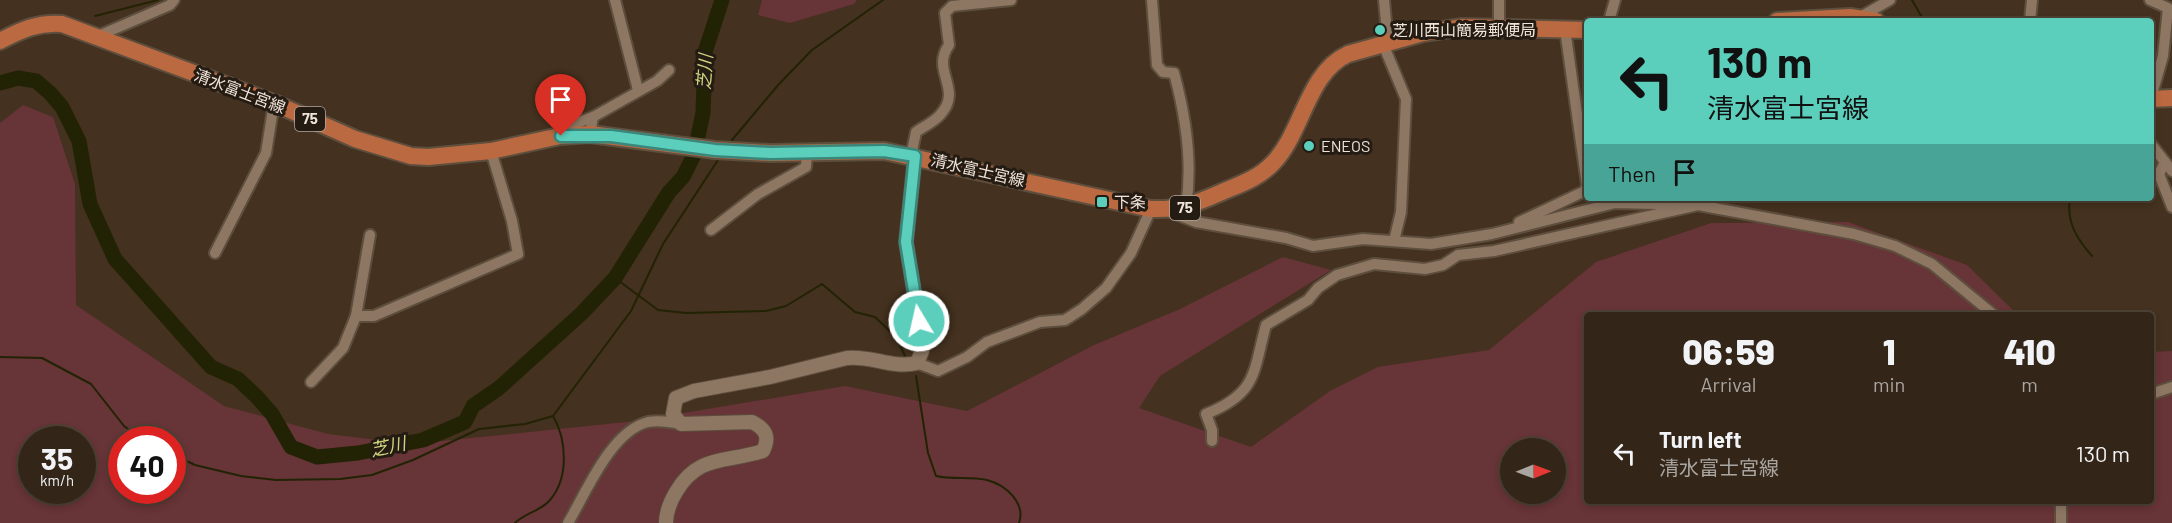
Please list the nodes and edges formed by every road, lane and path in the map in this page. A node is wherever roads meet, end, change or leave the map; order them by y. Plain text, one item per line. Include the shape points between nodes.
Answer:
1 (174, 0) edge
2 (615, 0) edge
3 (1011, 0) edge
4 (1152, 0) edge
5 (1384, 0) edge
6 (1499, 0) edge
7 (1615, 0) edge
8 (1890, 0) edge
9 (2032, 0) edge
10 (2150, 0) edge
11 (1609, 18) edge
12 (1862, 18) edge
13 (2030, 18) edge
14 (1499, 27) junction
15 (1565, 29) junction
16 (1584, 30) edge
17 (98, 36) junction
18 (0, 41) edge
19 (1385, 44) junction
20 (669, 70) dead end
21 (2154, 88) edge
22 (638, 90) junction
23 (2154, 98) edge
24 (2172, 98) edge
25 (274, 103) junction
26 (593, 117) junction
27 (571, 125) dead end
28 (590, 134) junction
29 (1584, 141) edge
30 (2154, 148) edge
31 (491, 151) junction
32 (807, 152) junction
33 (913, 156) junction
34 (2169, 167) edge
35 (1584, 190) edge
36 (1706, 201) edge
37 (1698, 205) junction
38 (1186, 207) junction
39 (2172, 207) edge
40 (1158, 209) junction
41 (711, 230) dead end
42 (1501, 231) junction
43 (370, 235) dead end
44 (1394, 242) junction
45 (215, 253) dead end
46 (1991, 312) edge
47 (356, 316) junction
48 (917, 363) junction
49 (311, 382) dead end
50 (2172, 387) edge
51 (2154, 393) edge
52 (681, 424) junction
53 (1212, 441) dead end
54 (2061, 504) edge
55 (568, 523) edge
56 (666, 523) edge
57 (2061, 523) edge

1 - 17 street
2 - 22 street
3 - 33 street via 952,6 945,12 949,45 942,64 950,99 939,116 916,132
4 - 38 street via 1157,65 1163,72 1174,73 1181,98 1191,169
5 - 19 street
6 - 14 street
7 - 11 street
8 - 12 street
9 - 13 street
10 - 21 street via 2168,8 2163,56
14 - 15 main road, 清水富士宮線 / 75
14 - 19 main road, 清水富士宮線 / 75 via 1442,29
15 - 16 main road, 清水富士宮線 / 75
15 - 29 street
17 - 18 main road, 清水富士宮線 / 75 via 47,23 29,26
17 - 25 main road, 清水富士宮線 / 75
19 - 38 main road, 清水富士宮線 / 75 via 1348,54 1330,66 1277,158 1258,176
19 - 44 street via 1406,99 1401,212
20 - 22 street
22 - 26 street
23 - 24 main road
25 - 31 main road, 清水富士宮線 / 75 via 355,139 411,156 428,158
25 - 45 street via 266,153
26 - 27 street
26 - 28 street
28 - 31 main road, 清水富士宮線 / 75
28 - 32 main road, 清水富士宮線 / 75 via 715,150
30 - 34 street
31 - 47 street via 518,254 374,316
32 - 33 main road, 清水富士宮線 / 75 via 884,151
32 - 41 street via 806,167 758,194
33 - 40 main road, 清水富士宮線 / 75
33 - 48 street via 906,242 922,340
34 - 39 street via 2159,174
35 - 42 street
36 - 37 street
37 - 42 street via 1616,203
37 - 46 street via 1854,234 1895,246 1932,264
37 - 53 street via 1494,251 1458,255 1443,265 1425,269 1374,264 1337,275 1308,300 1266,325 1258,365 1249,385 1227,406 1206,414
38 - 40 main road, 清水富士宮線 / 75
40 - 44 street via 1196,222 1313,246 1363,239
40 - 48 street via 1106,288 1065,320 1040,322 987,342 938,371
42 - 44 street via 1431,244
43 - 47 street
47 - 49 street via 343,348
48 - 52 street via 906,366 847,358 694,391 676,398 674,414
50 - 51 street
52 - 55 street via 647,422 633,429 606,456
52 - 56 street via 752,422 767,434 767,444 763,452 693,470 672,499
54 - 57 street

